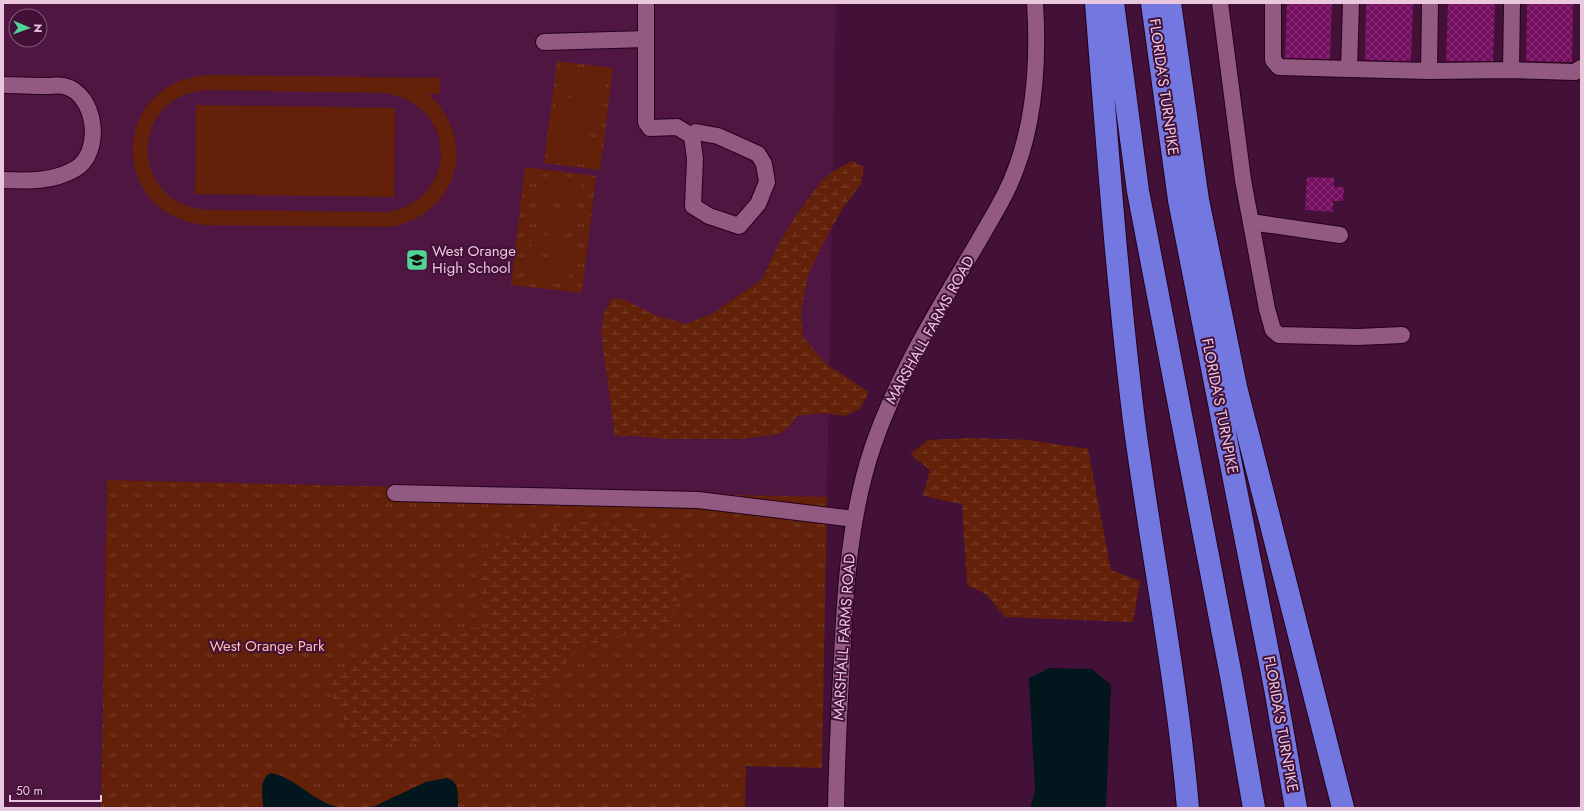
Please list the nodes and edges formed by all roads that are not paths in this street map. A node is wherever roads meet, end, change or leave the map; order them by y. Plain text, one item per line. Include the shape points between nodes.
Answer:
1 (646, 3) edge
2 (1035, 3) edge
3 (1096, 3) edge
4 (1113, 3) edge
5 (1152, 3) edge
6 (1170, 3) edge
7 (1220, 3) edge
8 (1273, 3) edge
9 (1351, 3) edge
10 (1430, 3) edge
11 (1512, 3) edge
12 (646, 39) junction
13 (544, 42) dead end
14 (1581, 68) edge
15 (1349, 69) junction
16 (1511, 70) junction
17 (1429, 71) junction
18 (3, 85) edge
19 (692, 136) junction
20 (3, 180) edge
21 (1251, 222) junction
22 (1340, 235) dead end
23 (1402, 335) dead end
24 (395, 493) dead end
25 (855, 519) junction
26 (1161, 594) junction
27 (836, 808) edge
28 (1176, 808) edge
29 (1188, 808) edge
30 (1254, 808) edge
31 (1296, 808) edge
32 (1343, 808) edge

1 - 12 street
2 - 25 street, MARSHALL FARMS ROAD via 1036,59 1030,117 1019,158 1006,193 908,362 886,410 872,448
3 - 26 highway via 1116,258 1134,422
4 - 30 highway via 1138,191
5 - 31 highway, FLORIDA'S TURNPIKE via 1179,200 1275,688
6 - 32 highway via 1198,200 1236,388
7 - 21 street via 1243,180
8 - 15 street via 1273,60 1279,67
9 - 15 street
10 - 17 street
11 - 16 street
12 - 13 street
12 - 19 street via 646,122 650,128 677,127
14 - 16 street via 1575,72
15 - 17 street
16 - 17 street
18 - 20 street via 65,86 78,94 88,106 94,122 88,154 77,169 59,177
19 - 19 street via 695,159 692,206 709,216 739,226 758,204 767,182 764,164 758,154 718,136 696,132
21 - 22 street
21 - 23 street via 1267,309 1273,330 1279,335
24 - 25 street via 698,500
25 - 27 street, MARSHALL FARMS ROAD via 845,598
26 - 28 highway via 1176,778
26 - 29 highway

